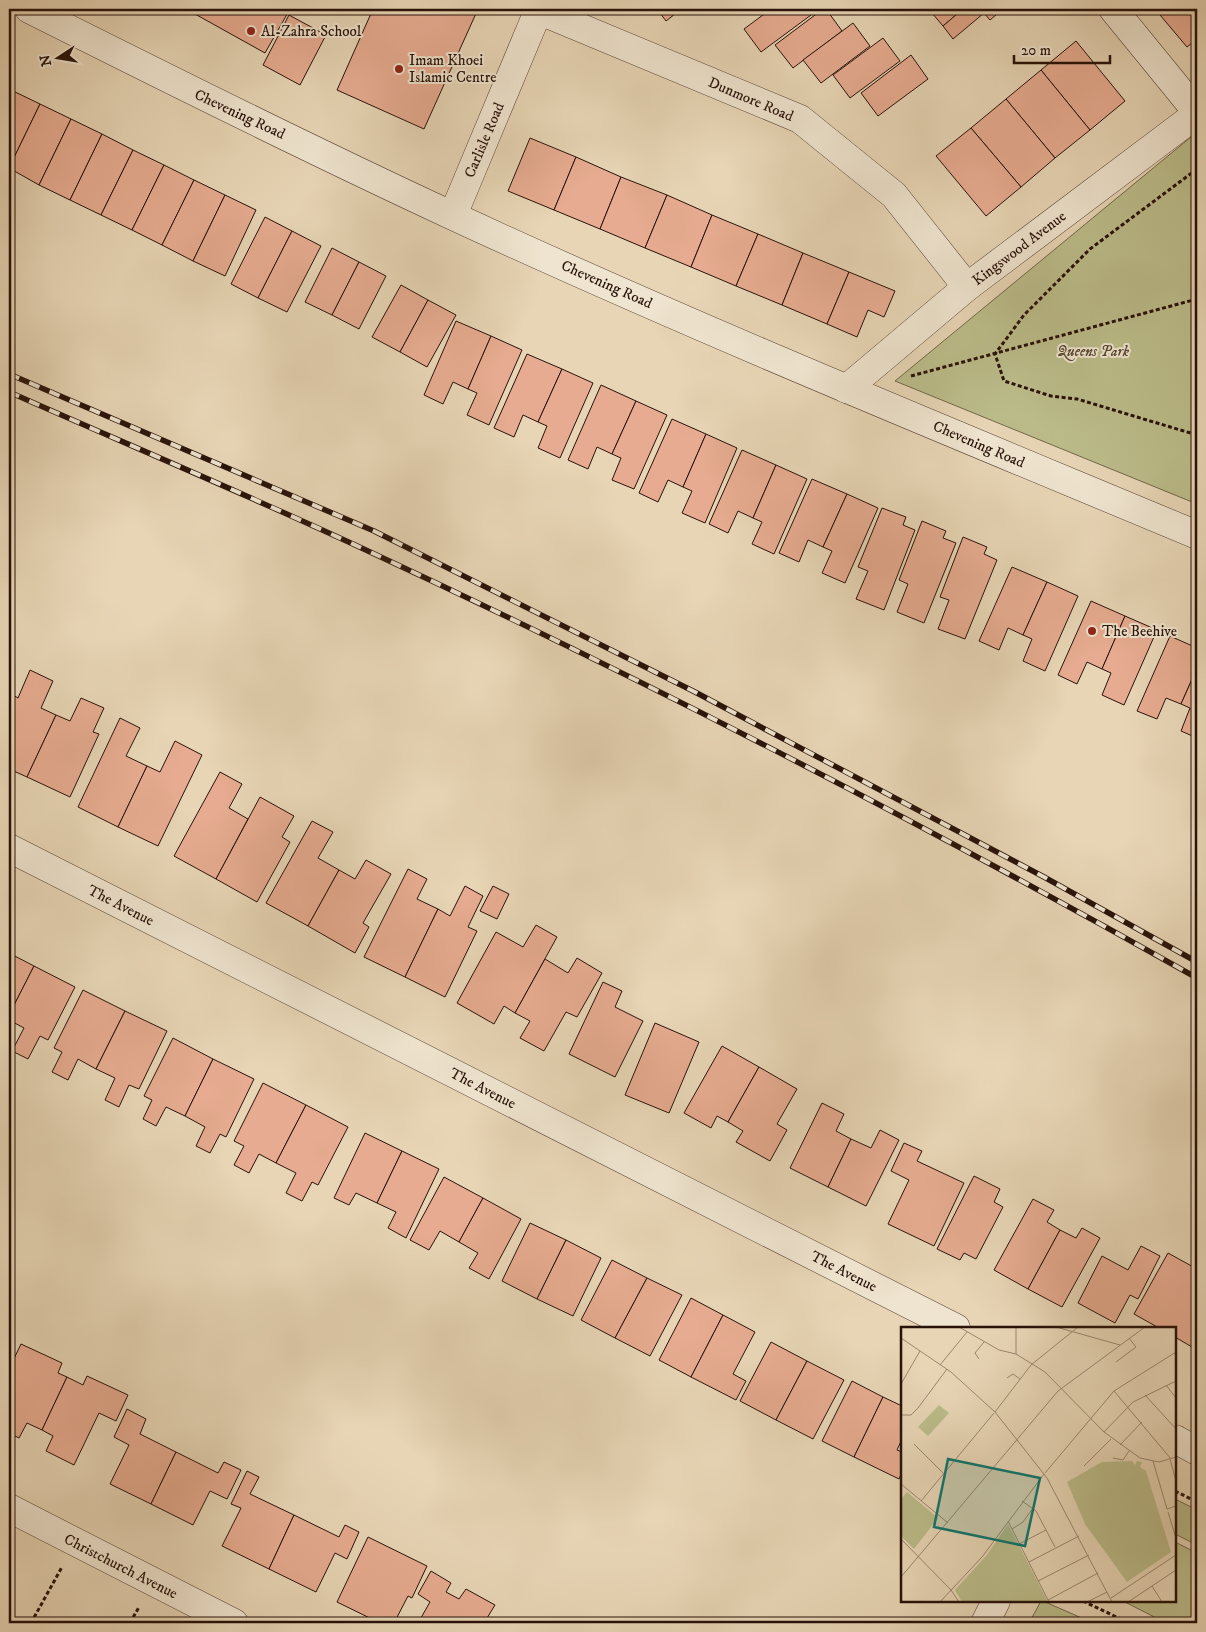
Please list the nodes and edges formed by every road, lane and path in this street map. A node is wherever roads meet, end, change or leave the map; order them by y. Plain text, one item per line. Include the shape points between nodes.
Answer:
1 (29, 9) edge
2 (538, 9) edge
3 (1113, 9) edge
4 (1197, 113) edge
5 (1197, 169) edge
6 (452, 216) junction
7 (967, 287) junction
8 (1197, 299) edge
9 (995, 354) junction
10 (904, 378) dead end
11 (846, 389) junction
12 (1197, 435) edge
13 (1197, 535) edge
14 (9, 848) edge
15 (954, 1327) edge
16 (1176, 1440) edge
17 (1197, 1450) edge
18 (1176, 1492) edge
19 (1197, 1502) edge
20 (9, 1508) edge
21 (76, 1543) junction
22 (996, 1602) edge
23 (1085, 1602) edge
24 (31, 1623) edge
25 (234, 1623) edge
26 (985, 1623) edge
27 (1129, 1623) edge

1 - 6 street, Chevening Road
2 - 6 street, Carlisle Road
2 - 7 street, Dunmore Road via 800,119 894,194
3 - 4 street
4 - 7 street, Kingswood Avenue
5 - 9 path via 1090,249 1024,315
6 - 11 street, Chevening Road
7 - 11 street, Kingswood Avenue
8 - 9 path
9 - 10 path
9 - 12 path via 1004,382 1051,396 1078,399
11 - 13 street, Chevening Road
14 - 15 street, The Avenue
16 - 17 street
18 - 19 path
20 - 21 street, Christchurch Avenue
21 - 24 path
21 - 25 street, Christchurch Avenue
22 - 26 street
23 - 27 path

